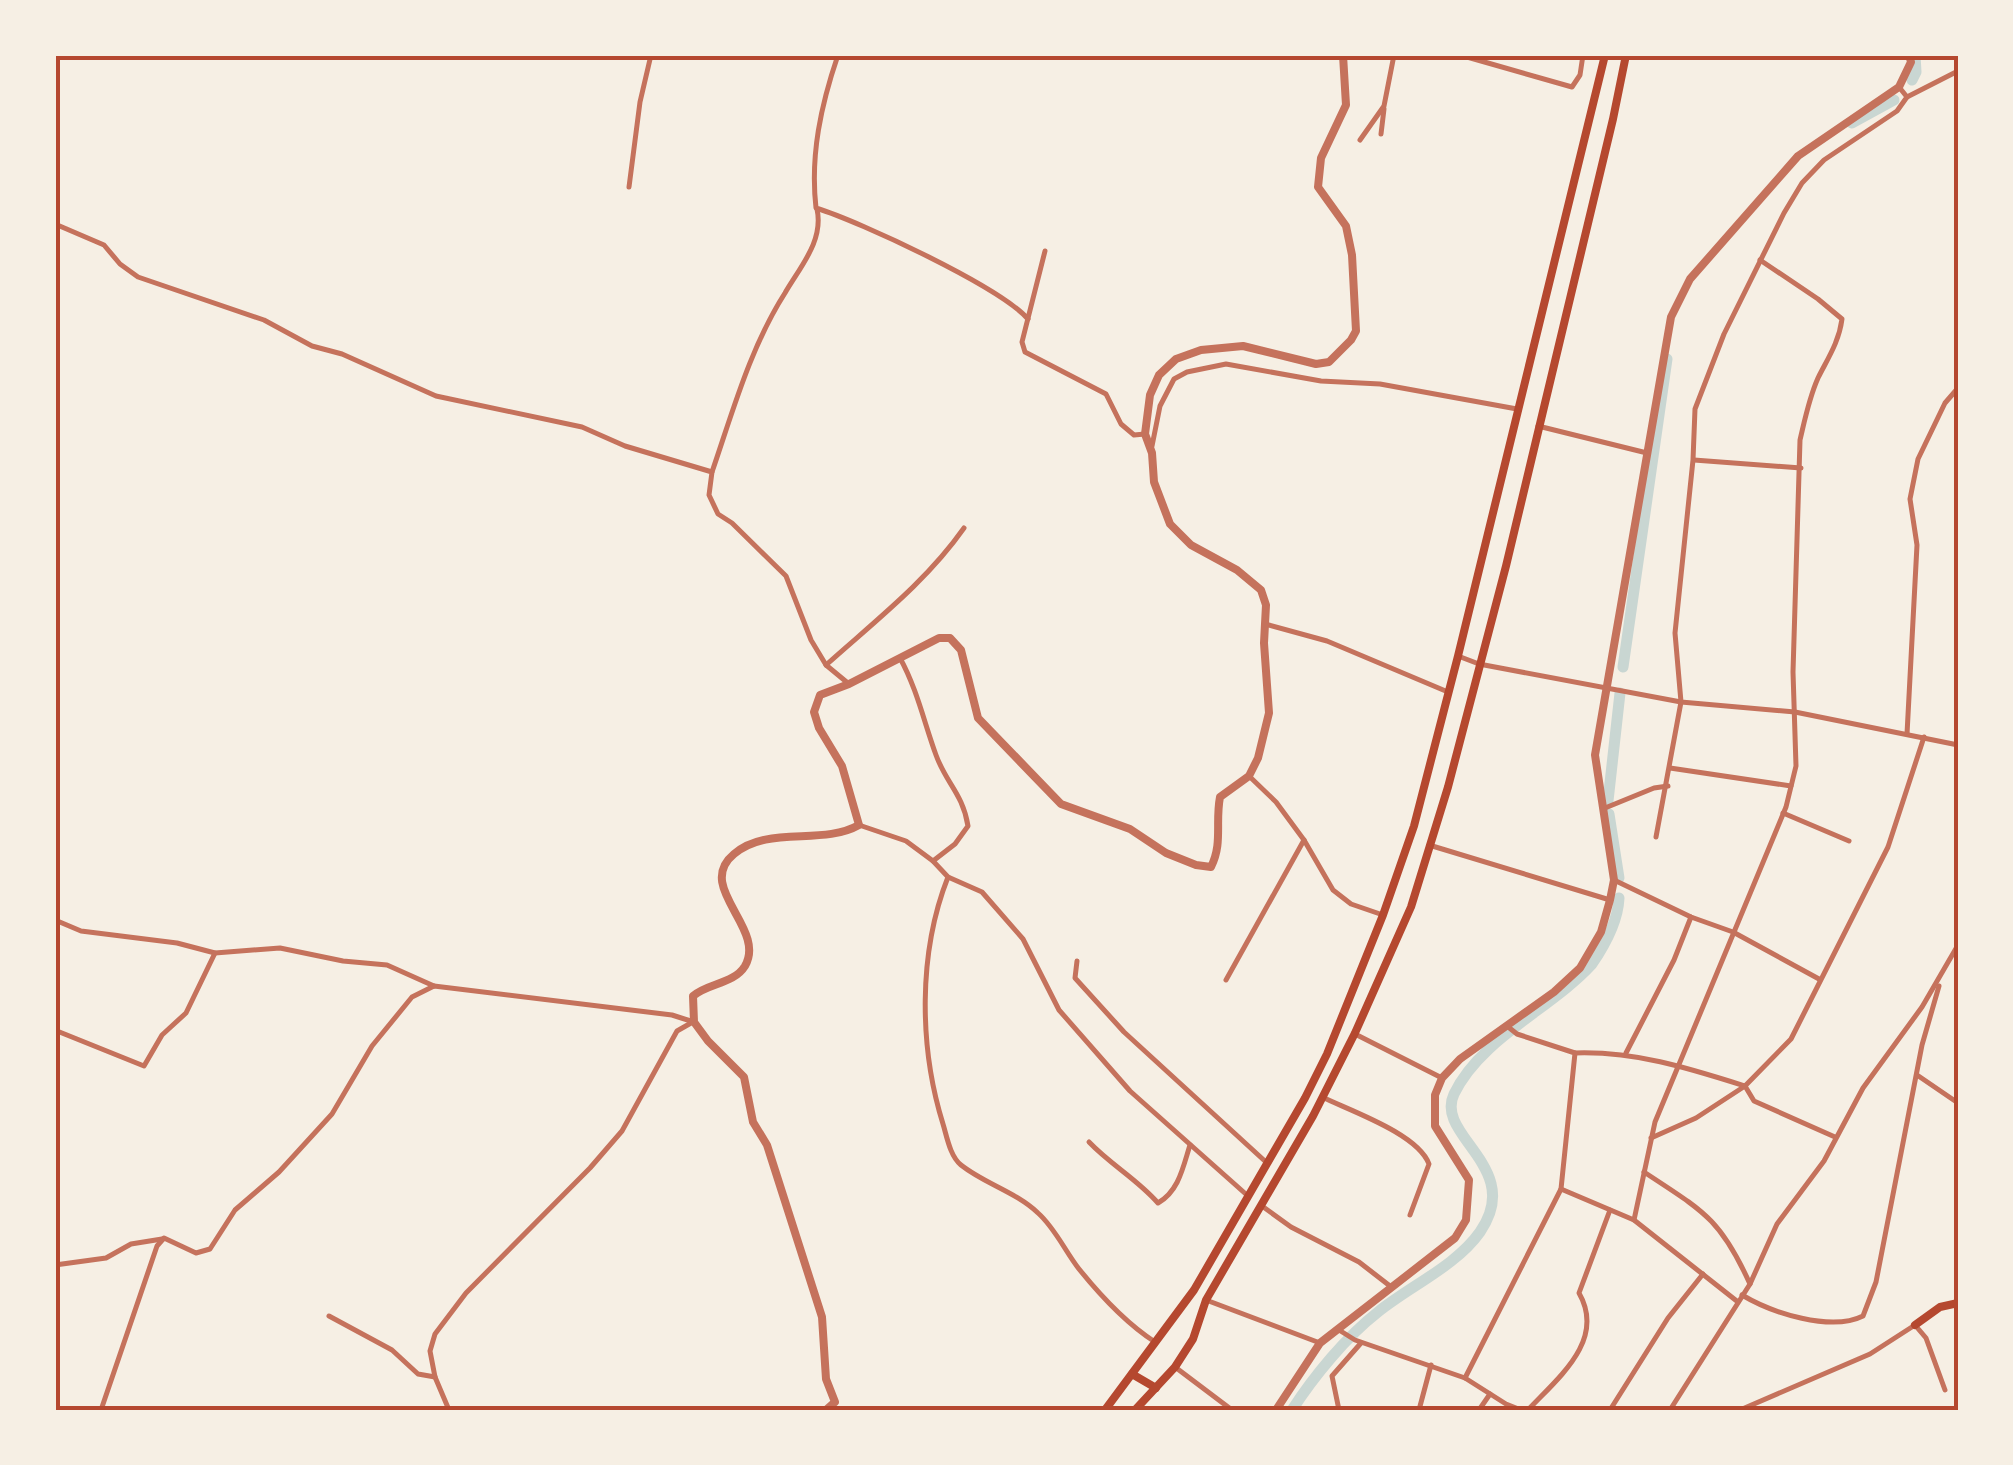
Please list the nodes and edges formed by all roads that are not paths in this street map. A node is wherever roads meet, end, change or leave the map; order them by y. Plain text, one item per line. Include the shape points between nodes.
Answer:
1 (651, 55) edge
2 (838, 55) edge
3 (1343, 55) edge
4 (1394, 55) edge
5 (1460, 55) edge
6 (1583, 55) edge
7 (1605, 55) edge
8 (1626, 55) edge
9 (1908, 55) edge
10 (1958, 71) edge
11 (1899, 86) junction
12 (1906, 97) junction
13 (1384, 106) junction
14 (1382, 134) dead end
15 (1360, 140) dead end
16 (629, 188) dead end
17 (816, 208) junction
18 (55, 224) edge
19 (1045, 251) dead end
20 (1760, 260) junction
21 (1028, 319) junction
22 (1958, 388) edge
23 (1518, 409) junction
24 (1538, 426) junction
25 (1145, 434) junction
26 (1152, 452) junction
27 (1647, 453) junction
28 (1693, 460) junction
29 (1801, 468) junction
30 (712, 472) junction
31 (964, 528) dead end
32 (1265, 624) junction
33 (1458, 656) junction
34 (900, 658) junction
35 (1479, 664) junction
36 (826, 665) junction
37 (848, 684) junction
38 (1605, 686) junction
39 (1448, 692) junction
40 (1680, 702) junction
41 (1795, 712) junction
42 (1907, 734) junction
43 (1924, 737) junction
44 (1958, 746) edge
45 (1670, 768) junction
46 (1249, 776) junction
47 (1668, 786) junction
48 (1791, 786) junction
49 (1605, 808) junction
50 (1783, 814) junction
51 (860, 825) junction
52 (1656, 838) dead end
53 (1304, 840) junction
54 (1849, 841) dead end
55 (1429, 845) junction
56 (933, 861) junction
57 (948, 877) junction
58 (1614, 880) junction
59 (1610, 900) junction
60 (1383, 916) junction
61 (1690, 916) junction
62 (55, 920) edge
63 (1733, 932) junction
64 (1958, 944) edge
65 (216, 953) junction
66 (1077, 960) dead end
67 (1943, 974) junction
68 (1819, 979) junction
69 (1226, 980) dead end
70 (434, 986) junction
71 (694, 1022) junction
72 (1511, 1030) junction
73 (58, 1031) dead end
74 (1355, 1034) junction
75 (1575, 1053) junction
76 (1626, 1053) junction
77 (1678, 1064) junction
78 (1918, 1074) junction
79 (1442, 1078) junction
80 (1745, 1086) junction
81 (1322, 1097) junction
82 (1958, 1103) edge
83 (1835, 1137) junction
84 (1651, 1138) junction
85 (1088, 1142) dead end
86 (1190, 1145) junction
87 (1268, 1163) junction
88 (1644, 1172) junction
89 (1561, 1189) junction
90 (1248, 1196) junction
91 (1262, 1206) junction
92 (1610, 1210) junction
93 (1410, 1215) dead end
94 (1634, 1220) junction
95 (164, 1238) junction
96 (55, 1266) edge
97 (1703, 1274) junction
98 (1750, 1284) junction
99 (1390, 1286) junction
100 (1740, 1299) junction
101 (1206, 1300) junction
102 (1955, 1305) edge
103 (329, 1316) dead end
104 (1915, 1326) junction
105 (1341, 1331) junction
106 (1155, 1342) junction
107 (1320, 1342) junction
108 (1358, 1342) junction
109 (1431, 1365) junction
110 (1176, 1368) junction
111 (1132, 1374) junction
112 (435, 1377) junction
113 (1465, 1378) junction
114 (1156, 1388) junction
115 (1945, 1390) dead end
116 (1490, 1394) junction
117 (1759, 1400) junction
118 (838, 1406) edge
119 (101, 1410) edge
120 (449, 1410) edge
121 (826, 1410) edge
122 (1105, 1410) edge
123 (1135, 1410) edge
124 (1232, 1410) edge
125 (1276, 1410) edge
126 (1339, 1410) edge
127 (1420, 1410) edge
128 (1479, 1410) edge
129 (1525, 1410) edge
130 (1610, 1410) edge
131 (1670, 1410) edge
132 (1740, 1410) edge
133 (1766, 1410) edge

1 - 16 street
2 - 17 street via 822,101 812,176
3 - 25 street via 1346,105 1321,158 1318,188 1346,226 1356,331 1329,362 1243,346 1176,359 1150,395
4 - 13 street
5 - 6 street via 1572,87
7 - 23 main road
8 - 24 main road
9 - 11 street
10 - 12 street
11 - 12 street
11 - 27 street via 1798,156 1690,279 1671,318
12 - 20 street via 1898,111 1824,160 1802,183
13 - 14 street
13 - 15 street
17 - 21 street via 962,276
17 - 30 street via 816,241 750,361
18 - 30 street via 104,245 138,277 264,320 436,396 582,427
19 - 21 street
20 - 28 street via 1695,409
20 - 29 street via 1842,319 1840,338 1807,408
21 - 25 street via 1025,352 1106,394 1121,424 1134,436
22 - 42 street via 1918,459 1910,500 1917,545
23 - 26 street via 1226,364 1174,379 1157,416
23 - 33 main road
24 - 27 street
24 - 35 main road
25 - 26 street
26 - 32 street via 1154,482 1170,524 1261,590
27 - 38 street
28 - 29 street
28 - 40 street via 1676,633
29 - 41 street
30 - 36 street via 708,495 718,514 786,576
31 - 36 street via 904,598
32 - 39 street via 1327,641
32 - 46 street via 1269,713
33 - 35 street
33 - 39 main road
34 - 37 street
34 - 46 street via 950,638 961,650 978,718 1061,804 1130,829 1196,865 1212,867 1219,851 1220,797
34 - 56 street via 968,826
35 - 38 street
35 - 55 main road
36 - 37 street
37 - 51 street via 820,695 814,712 842,766
38 - 40 street
38 - 49 street via 1594,755
39 - 60 main road
40 - 41 street
40 - 45 street
41 - 42 street
41 - 48 street
42 - 43 street
43 - 44 street
43 - 68 street via 1888,847
45 - 47 street
45 - 48 street
46 - 53 street
47 - 49 street
47 - 52 street
48 - 50 street
49 - 58 street
50 - 54 street
50 - 63 street
51 - 56 street via 906,840
51 - 71 street via 832,836 771,840 732,854 721,873 722,890 742,923 747,963 737,976 692,996
53 - 60 street via 1333,890
53 - 69 street
55 - 59 street
55 - 74 main road via 1411,907
56 - 57 street
57 - 86 street via 982,892 1022,939 1059,1010 1130,1091
57 - 106 street via 928,954 927,1002 930,1082 951,1150 958,1164 1040,1214 1080,1270
58 - 59 street
58 - 61 street
59 - 72 street via 1590,956
60 - 87 main road via 1327,1054
61 - 63 street
61 - 76 street
62 - 65 street via 81,931
63 - 68 street
63 - 77 street
64 - 67 street
65 - 70 street via 280,948 387,965
65 - 73 street via 186,1013 162,1035 144,1066
66 - 87 street via 1075,978 1124,1032
67 - 78 street
67 - 83 street
68 - 80 street via 1791,1039
70 - 71 street
70 - 95 street via 412,997 372,1046 332,1114 235,1210 210,1249 196,1252
71 - 112 street via 677,1031 622,1130 435,1334
71 - 118 street via 744,1077 753,1122 767,1145 822,1317 826,1378
72 - 75 street
72 - 79 street via 1460,1059
74 - 79 street
74 - 81 main road
75 - 76 street
75 - 89 street
76 - 77 street
77 - 80 street
77 - 84 street
78 - 82 street
78 - 100 street via 1864,1316 1808,1319
79 - 99 street via 1435,1126 1469,1180 1466,1220 1455,1238
80 - 83 street via 1754,1101
80 - 84 street
81 - 91 main road
81 - 93 street via 1426,1154 1429,1164
83 - 98 street via 1778,1224
84 - 88 street
85 - 86 street via 1158,1203 1178,1182
86 - 90 street
87 - 90 main road
88 - 94 street
88 - 98 street via 1710,1216 1732,1243
89 - 92 street
89 - 113 street
90 - 106 main road
91 - 99 street
91 - 101 main road
92 - 94 street
92 - 129 street via 1579,1293 1589,1310 1589,1331 1568,1367
94 - 97 street
95 - 96 street
95 - 119 street via 150,1258
97 - 100 street
97 - 130 street
98 - 100 street
99 - 105 street
100 - 131 street
101 - 107 street
101 - 110 main road
102 - 104 main road via 1940,1307
103 - 112 street via 392,1350 418,1374
104 - 115 street
104 - 117 street via 1870,1354
105 - 107 street
105 - 108 street
106 - 111 main road
107 - 125 street
108 - 109 street
108 - 126 street via 1332,1376
109 - 113 street
109 - 127 street
110 - 114 main road
110 - 124 street
111 - 114 main road
111 - 122 main road
112 - 120 street
113 - 116 street
114 - 123 main road
116 - 128 street
116 - 129 street
117 - 132 street
117 - 133 street
118 - 121 street

